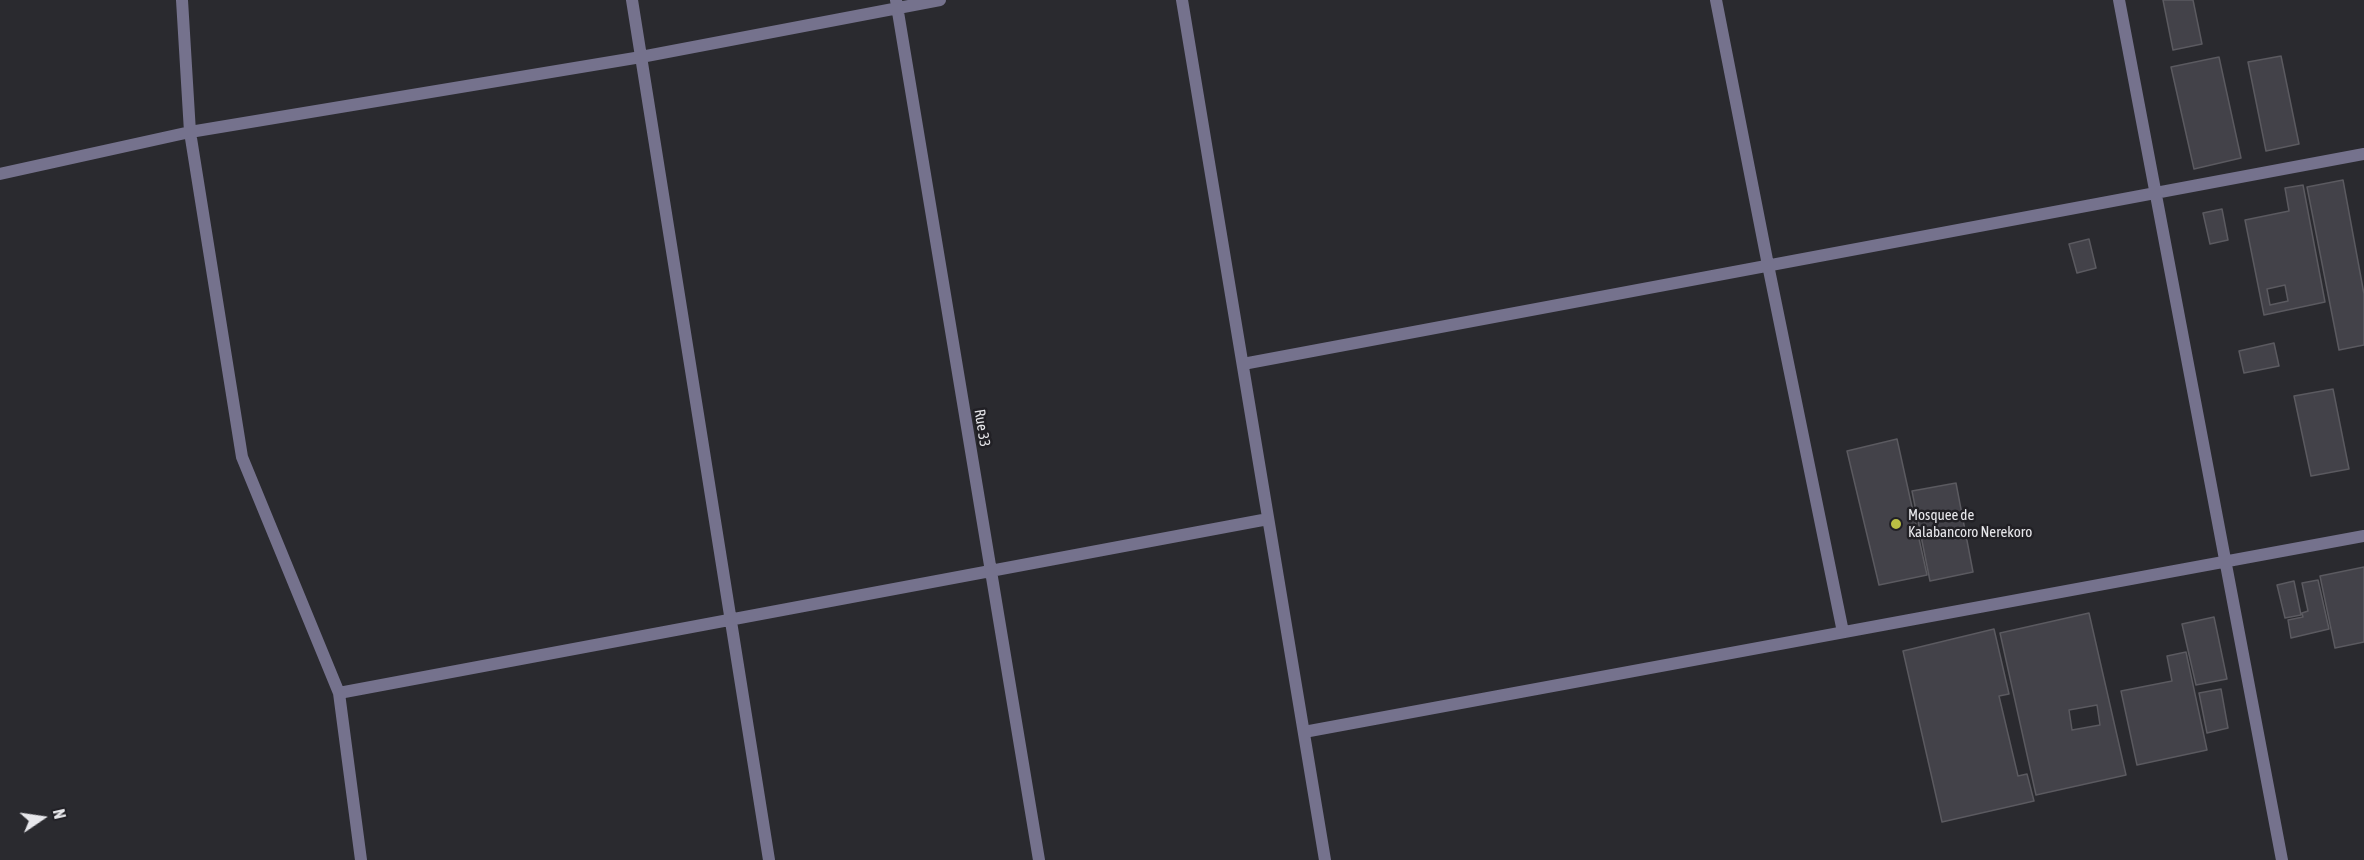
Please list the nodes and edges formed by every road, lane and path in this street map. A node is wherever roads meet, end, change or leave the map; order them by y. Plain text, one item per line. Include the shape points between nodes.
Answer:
1 (182, 0) edge
2 (632, 0) edge
3 (940, 0) edge
4 (1182, 0) edge
5 (1716, 0) edge
6 (2119, 0) edge
7 (896, 4) edge
8 (641, 57) junction
9 (190, 132) junction
10 (2364, 154) edge
11 (0, 174) edge
12 (2156, 193) junction
13 (1768, 265) junction
14 (1243, 364) junction
15 (1268, 519) junction
16 (2364, 536) edge
17 (2226, 562) junction
18 (991, 571) junction
19 (731, 621) junction
20 (1843, 632) junction
21 (339, 693) junction
22 (1304, 732) junction
23 (361, 860) edge
24 (769, 860) edge
25 (1039, 860) edge
26 (1325, 860) edge
27 (2282, 860) edge

1 - 9 street
2 - 8 street
3 - 7 street
4 - 14 street
5 - 13 street
6 - 12 street
7 - 8 street
7 - 18 street, Rue 33
8 - 9 street
8 - 19 street
9 - 11 street
9 - 21 street via 242,457
10 - 12 street
12 - 13 street
12 - 17 street
13 - 14 street
13 - 20 street
14 - 15 street
15 - 18 street
15 - 22 street
16 - 17 street
17 - 20 street
17 - 27 street
18 - 19 street
18 - 25 street, Rue 33
19 - 21 street
19 - 24 street
20 - 22 street
21 - 23 street
22 - 26 street

